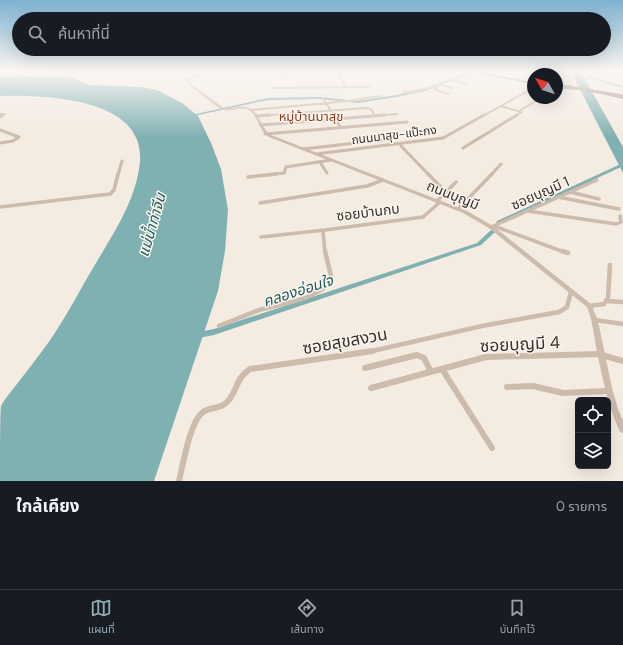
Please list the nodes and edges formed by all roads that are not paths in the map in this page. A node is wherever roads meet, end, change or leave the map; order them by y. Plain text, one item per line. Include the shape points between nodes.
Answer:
1 (201, 92) edge
2 (444, 92) edge
3 (526, 92) edge
4 (596, 92) edge
5 (600, 92) edge
6 (448, 94) dead end
7 (380, 96) dead end
8 (623, 97) edge
9 (323, 98) dead end
10 (304, 100) dead end
11 (285, 101) dead end
12 (327, 104) junction
13 (532, 104) edge
14 (307, 105) junction
15 (500, 106) junction
16 (287, 107) junction
17 (250, 110) junction
18 (331, 111) junction
19 (519, 112) junction
20 (0, 114) edge
21 (397, 114) dead end
22 (256, 116) junction
23 (375, 116) junction
24 (0, 117) edge
25 (336, 119) junction
26 (407, 122) dead end
27 (261, 125) junction
28 (342, 128) junction
29 (0, 130) edge
30 (265, 134) junction
31 (383, 140) dead end
32 (0, 142) edge
33 (401, 146) dead end
34 (464, 148) dead end
35 (303, 149) junction
36 (316, 154) junction
37 (332, 160) junction
38 (122, 161) dead end
39 (320, 162) junction
40 (502, 164) dead end
41 (327, 173) dead end
42 (248, 177) dead end
43 (383, 180) junction
44 (597, 180) dead end
45 (456, 182) dead end
46 (446, 192) junction
47 (570, 192) junction
48 (558, 197) junction
49 (599, 199) dead end
50 (438, 202) junction
51 (260, 203) dead end
52 (0, 207) edge
53 (458, 209) junction
54 (618, 210) dead end
55 (528, 211) junction
56 (620, 216) dead end
57 (493, 227) junction
58 (325, 230) junction
59 (261, 237) dead end
60 (568, 253) dead end
61 (610, 265) dead end
62 (571, 292) junction
63 (606, 302) junction
64 (623, 302) edge
65 (589, 306) junction
66 (595, 320) junction
67 (623, 324) edge
68 (220, 326) dead end
69 (601, 355) junction
70 (623, 361) edge
71 (365, 368) dead end
72 (442, 369) junction
73 (431, 372) junction
74 (507, 387) dead end
75 (371, 388) dead end
76 (608, 390) junction
77 (616, 414) junction
78 (623, 416) edge
79 (623, 429) edge
80 (492, 448) dead end
81 (179, 481) edge

1 - 17 street via 222,109
2 - 6 street
3 - 15 street, ถนนมาสุข-แป๊ะกง
4 - 8 main road, bridge
5 - 8 main road
7 - 12 street
9 - 12 street
10 - 14 street
11 - 16 street
12 - 14 street
12 - 18 street
13 - 19 street
14 - 16 street
15 - 19 street
15 - 36 street, ถนนมาสุข-แป๊ะกง via 443,138
16 - 17 street
17 - 22 street
18 - 22 street
18 - 23 street via 369,108
18 - 25 street
19 - 34 street via 522,113
20 - 24 street via 4,114
21 - 23 street
22 - 27 street
23 - 25 street
25 - 27 street
25 - 28 street
26 - 28 street
27 - 30 street
28 - 30 street
29 - 32 street via 18,137 13,141
30 - 35 street, ถนนบุญมี
31 - 35 street
33 - 46 street
35 - 36 street, ถนนบุญมี
36 - 37 street, ถนนบุญมี
37 - 39 street
37 - 43 street, ถนนบุญมี
38 - 52 street via 114,190 110,194
39 - 41 street
39 - 42 street via 286,167 284,174
40 - 53 street
43 - 50 street, ถนนบุญมี
43 - 51 street via 367,186
44 - 47 street, ซอยบุญมี 1
45 - 46 street, ซอยบ้านกบ
46 - 50 street, ซอยบ้านกบ
47 - 48 street, ซอยบุญมี 1
47 - 49 street
48 - 54 street
48 - 55 street, ซอยบุญมี 1
50 - 53 street, ถนนบุญมี
50 - 58 street, ซอยบ้านกบ via 423,217
53 - 57 street, ถนนบุญมี
55 - 56 street via 616,224 621,222
55 - 57 street, ซอยบุญมี 1
57 - 60 street
57 - 62 street, ถนนบุญมี
58 - 59 street
58 - 68 street, ซอยบ้านกบ via 323,232 326,260 332,280 326,288
61 - 63 street
62 - 65 street, ถนนบุญมี
62 - 81 street, ซอยสุขสงวน via 566,307 559,312 357,354 242,373 230,400 219,409 203,412 195,422
63 - 64 street
63 - 65 street
65 - 66 street, ถนนบุญมี
66 - 67 street
66 - 69 street, ถนนบุญมี
69 - 70 street, ซอยบุญมี 4
69 - 72 street, ซอยบุญมี 4 via 486,357
69 - 76 street, ถนนบุญมี
71 - 73 street via 421,355
72 - 73 street, ซอยบุญมี 4
72 - 80 street
73 - 75 street, ซอยบุญมี 4
74 - 76 street via 533,386 563,393
76 - 77 street, ถนนบุญมี
77 - 78 street
77 - 79 street, ถนนบุญมี

